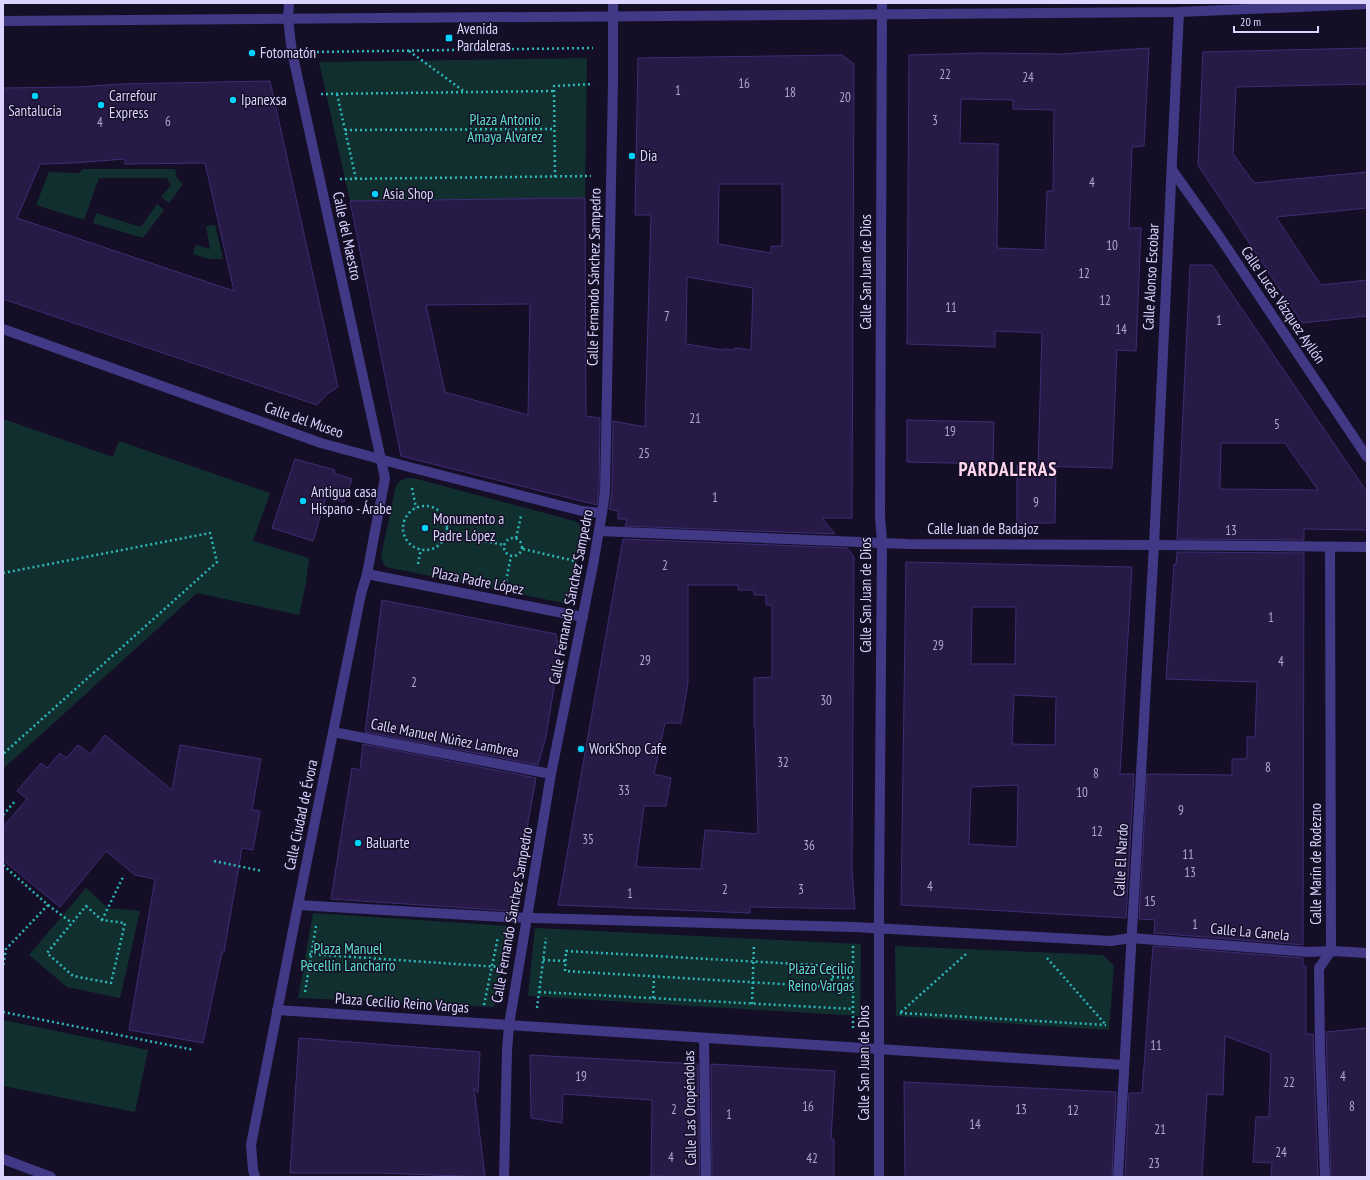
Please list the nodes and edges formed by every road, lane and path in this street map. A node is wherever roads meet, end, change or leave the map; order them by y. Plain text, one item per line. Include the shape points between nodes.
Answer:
1 (289, 3) edge
2 (612, 3) edge
3 (882, 3) edge
4 (1367, 4) edge
5 (1178, 12) junction
6 (882, 14) junction
7 (613, 16) junction
8 (288, 19) junction
9 (3, 21) edge
10 (613, 48) junction
11 (409, 51) junction
12 (292, 52) junction
13 (614, 82) junction
14 (554, 91) junction
15 (465, 92) junction
16 (300, 94) junction
17 (337, 94) junction
18 (554, 129) junction
19 (345, 130) junction
20 (1172, 170) junction
21 (611, 176) junction
22 (555, 177) junction
23 (319, 179) junction
24 (356, 179) junction
25 (3, 329) edge
26 (1367, 457) edge
27 (381, 459) junction
28 (602, 513) junction
29 (599, 531) junction
30 (446, 533) junction
31 (882, 542) junction
32 (1154, 545) junction
33 (504, 546) junction
34 (1330, 547) junction
35 (1367, 547) edge
36 (523, 550) junction
37 (511, 556) junction
38 (593, 565) junction
39 (3, 573) edge
40 (367, 574) junction
41 (502, 601) junction
42 (583, 617) junction
43 (333, 732) junction
44 (3, 754) edge
45 (551, 774) junction
46 (16, 800) dead end
47 (3, 815) edge
48 (214, 861) dead end
49 (3, 865) edge
50 (262, 871) dead end
51 (124, 875) dead end
52 (298, 904) junction
53 (48, 905) junction
54 (321, 906) junction
55 (503, 917) junction
56 (526, 917) junction
57 (549, 917) junction
58 (102, 920) junction
59 (72, 923) junction
60 (854, 927) junction
61 (879, 929) junction
62 (1131, 938) junction
63 (754, 943) dead end
64 (1331, 951) junction
65 (289, 953) junction
66 (1367, 953) edge
67 (966, 954) dead end
68 (311, 955) junction
69 (1047, 958) dead end
70 (543, 960) junction
71 (566, 961) junction
72 (753, 962) junction
73 (520, 963) junction
74 (3, 966) edge
75 (492, 967) junction
76 (654, 977) junction
77 (832, 977) junction
78 (853, 978) junction
79 (753, 982) junction
80 (539, 992) junction
81 (653, 998) junction
82 (752, 1004) junction
83 (853, 1009) junction
84 (277, 1010) junction
85 (3, 1012) edge
86 (301, 1012) junction
87 (480, 1023) junction
88 (509, 1025) junction
89 (534, 1027) junction
90 (704, 1038) junction
91 (852, 1047) junction
92 (878, 1049) junction
93 (194, 1050) dead end
94 (1124, 1065) junction
95 (3, 1159) edge
96 (51, 1177) edge
97 (255, 1177) edge
98 (504, 1177) edge
99 (706, 1177) edge
100 (879, 1177) edge
101 (1118, 1177) edge
102 (1325, 1177) edge

1 - 8 street, Calle del Maestro
2 - 7 street, Calle Fernando Sánchez Sampedro
3 - 6 street, Calle San Juan de Dios
4 - 5 street
5 - 6 street
5 - 20 street, Calle Alonso Escobar
6 - 7 street
6 - 31 street, Calle San Juan de Dios
7 - 8 street
7 - 10 street, Calle Fernando Sánchez Sampedro
8 - 9 street
8 - 12 street, Calle del Maestro
10 - 11 path
10 - 13 street, Calle Fernando Sánchez Sampedro
11 - 12 path
11 - 15 path
12 - 16 street, Calle del Maestro
13 - 14 path via 554,86
13 - 21 street, Calle Fernando Sánchez Sampedro
14 - 15 path
14 - 18 path
15 - 17 path
16 - 17 path
16 - 23 street, Calle del Maestro
17 - 19 path
18 - 19 path
18 - 22 path
19 - 24 path
20 - 26 street, Calle Lucas Vázquez Ayllón
20 - 32 street, Calle Alonso Escobar
21 - 22 path
21 - 28 street, Calle Fernando Sánchez Sampedro via 605,492
22 - 24 path
23 - 24 path
23 - 27 street, Calle del Maestro
25 - 27 street, Calle del Museo via 321,443
27 - 28 street, Calle del Museo via 582,511
27 - 40 street, Calle Ciudad de Évora via 385,478
28 - 29 street, Calle Fernando Sánchez Sampedro
29 - 31 street, Calle Juan de Badajoz
29 - 38 street, Calle Fernando Sánchez Sampedro
30 - 30 path via 442,514 430,506 416,508 409,513 404,522 407,539 421,549 437,546
30 - 33 path
31 - 32 street, Calle Juan de Badajoz
31 - 61 street, Calle San Juan de Dios
32 - 34 street, Calle Juan de Badajoz
32 - 62 street, Calle El Nardo
33 - 36 path via 508,539 514,538 522,543
33 - 37 path via 506,553
34 - 35 street, Calle Juan de Badajoz
34 - 64 street, Calle Marín de Rodezno
36 - 37 path via 519,555
36 - 38 path
37 - 41 path
38 - 42 street, Calle Fernando Sánchez Sampedro
39 - 44 path via 210,532 217,562
40 - 41 street, Plaza Padre López
40 - 43 street, Calle Ciudad de Évora
41 - 42 street, Plaza Padre López
42 - 45 street, Calle Fernando Sánchez Sampedro
43 - 45 street, Calle Manuel Núñez Lambrea
43 - 52 street, Calle Ciudad de Évora
45 - 56 street, Calle Fernando Sánchez Sampedro
46 - 47 path
48 - 50 path
49 - 53 path
51 - 58 path
52 - 54 street
52 - 65 street, Calle Ciudad de Évora
53 - 59 path
53 - 74 path via 6,949
54 - 55 street
54 - 68 path
55 - 56 street
55 - 75 path
56 - 57 street
56 - 73 street, Calle Fernando Sánchez Sampedro
57 - 60 street
57 - 70 path
58 - 59 path via 86,906
58 - 59 path via 125,923 111,983 73,976 46,953
60 - 61 street
60 - 78 path
61 - 62 street via 1111,941
61 - 92 street, Calle San Juan de Dios
62 - 64 street, Calle La Canela via 1309,952
62 - 94 street, Calle El Nardo
63 - 72 path
64 - 66 street, Calle La Canela
64 - 102 street via 1319,968
65 - 68 path
65 - 84 street, Calle Ciudad de Évora
67 - 69 path via 900,1013 1106,1025
68 - 75 path
68 - 86 path
70 - 71 path
70 - 73 path
70 - 80 path
71 - 72 path via 566,950
71 - 76 path via 565,971
72 - 77 path via 833,966
72 - 79 path
73 - 75 path
73 - 88 street, Calle Fernando Sánchez Sampedro
75 - 87 path
76 - 79 path
76 - 81 path
77 - 78 path
77 - 79 path via 832,988
78 - 83 path
79 - 82 path
80 - 81 path
80 - 89 path
81 - 82 path
82 - 83 path
83 - 91 path
84 - 86 street, Plaza Cecilio Reino Vargas
84 - 97 street, Calle Ciudad de Évora via 250,1145
85 - 93 path
86 - 87 street, Plaza Cecilio Reino Vargas
87 - 88 street, Plaza Cecilio Reino Vargas
88 - 89 street, Plaza Cecilio Reino Vargas
88 - 98 street, Calle Fernando Sánchez Sampedro
89 - 90 street, Plaza Cecilio Reino Vargas
90 - 91 street, Plaza Cecilio Reino Vargas
90 - 99 street, Calle Las Oropéndolas
91 - 92 street, Plaza Cecilio Reino Vargas
92 - 94 street, Plaza Cecilio Reino Vargas
92 - 100 street, Calle San Juan de Dios
94 - 101 street, Calle El Nardo
95 - 96 street

